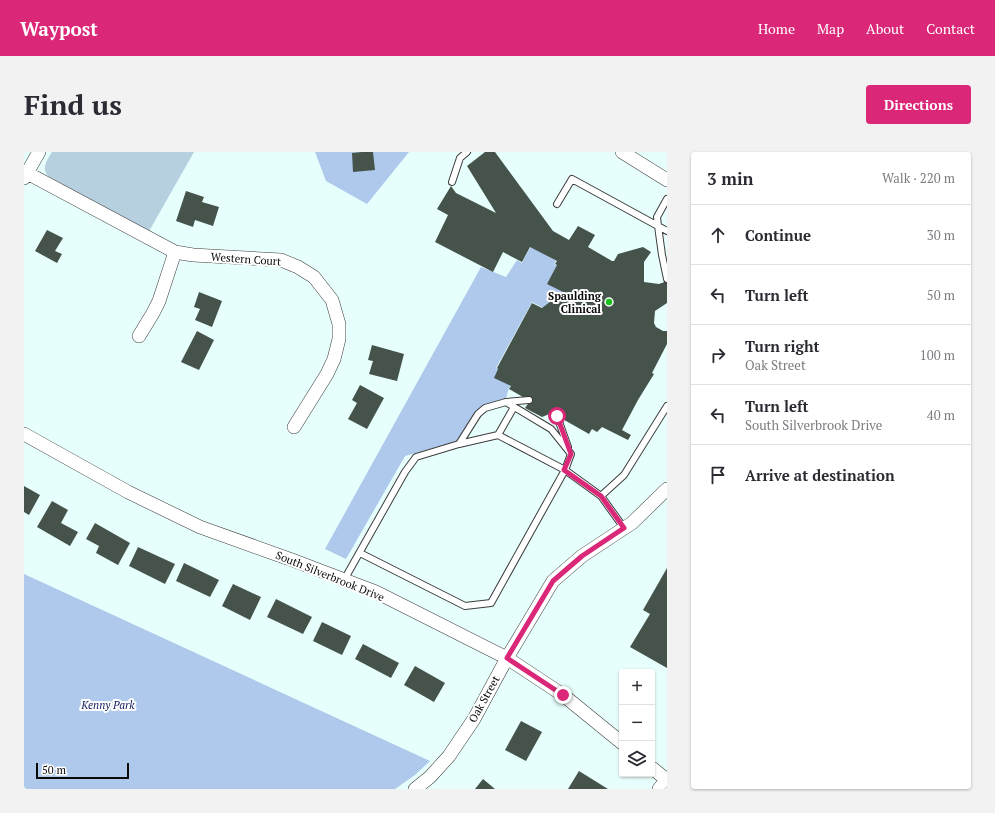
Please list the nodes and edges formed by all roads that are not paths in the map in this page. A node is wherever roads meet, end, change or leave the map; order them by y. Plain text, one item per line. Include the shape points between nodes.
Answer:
1 (39, 152) edge
2 (467, 152) edge
3 (622, 152) edge
4 (26, 175) edge
5 (667, 180) edge
6 (452, 182) dead end
7 (667, 199) edge
8 (558, 204) dead end
9 (658, 226) junction
10 (667, 231) edge
11 (175, 252) junction
12 (667, 278) edge
13 (139, 336) dead end
14 (529, 400) dead end
15 (506, 402) junction
16 (667, 406) edge
17 (514, 407) junction
18 (557, 416) dead end
19 (294, 427) dead end
20 (24, 434) edge
21 (498, 435) junction
22 (459, 444) junction
23 (571, 454) junction
24 (564, 470) junction
25 (667, 489) edge
26 (601, 496) junction
27 (624, 528) junction
28 (360, 553) junction
29 (344, 580) junction
30 (507, 658) junction
31 (619, 742) edge
32 (655, 772) edge
33 (664, 783) edge
34 (415, 789) edge

1 - 4 street
2 - 6 lane via 460,158
3 - 5 street
4 - 11 street, Western Court
7 - 9 lane via 657,217
8 - 9 lane via 572,179
9 - 10 lane
9 - 12 lane
11 - 13 street via 159,301
11 - 19 street, Western Court via 281,260 314,277 332,300 339,324 339,339 334,359
14 - 15 lane
15 - 17 lane
15 - 22 lane via 485,408 478,414
16 - 26 lane via 624,475
17 - 21 lane
17 - 23 lane via 551,428
18 - 23 lane
20 - 29 street, South Silverbrook Drive via 128,492 200,527
21 - 22 lane
21 - 24 lane
22 - 28 lane via 416,457
23 - 24 lane
24 - 26 lane
24 - 28 lane via 491,603 465,606
25 - 27 street, Oak Street
26 - 27 lane
27 - 30 street, Oak Street via 582,556 553,581
28 - 29 lane
29 - 30 street, South Silverbrook Drive via 376,592
30 - 31 street, South Silverbrook Drive via 563,695
30 - 34 street, Oak Street via 474,719 449,756
32 - 33 street

